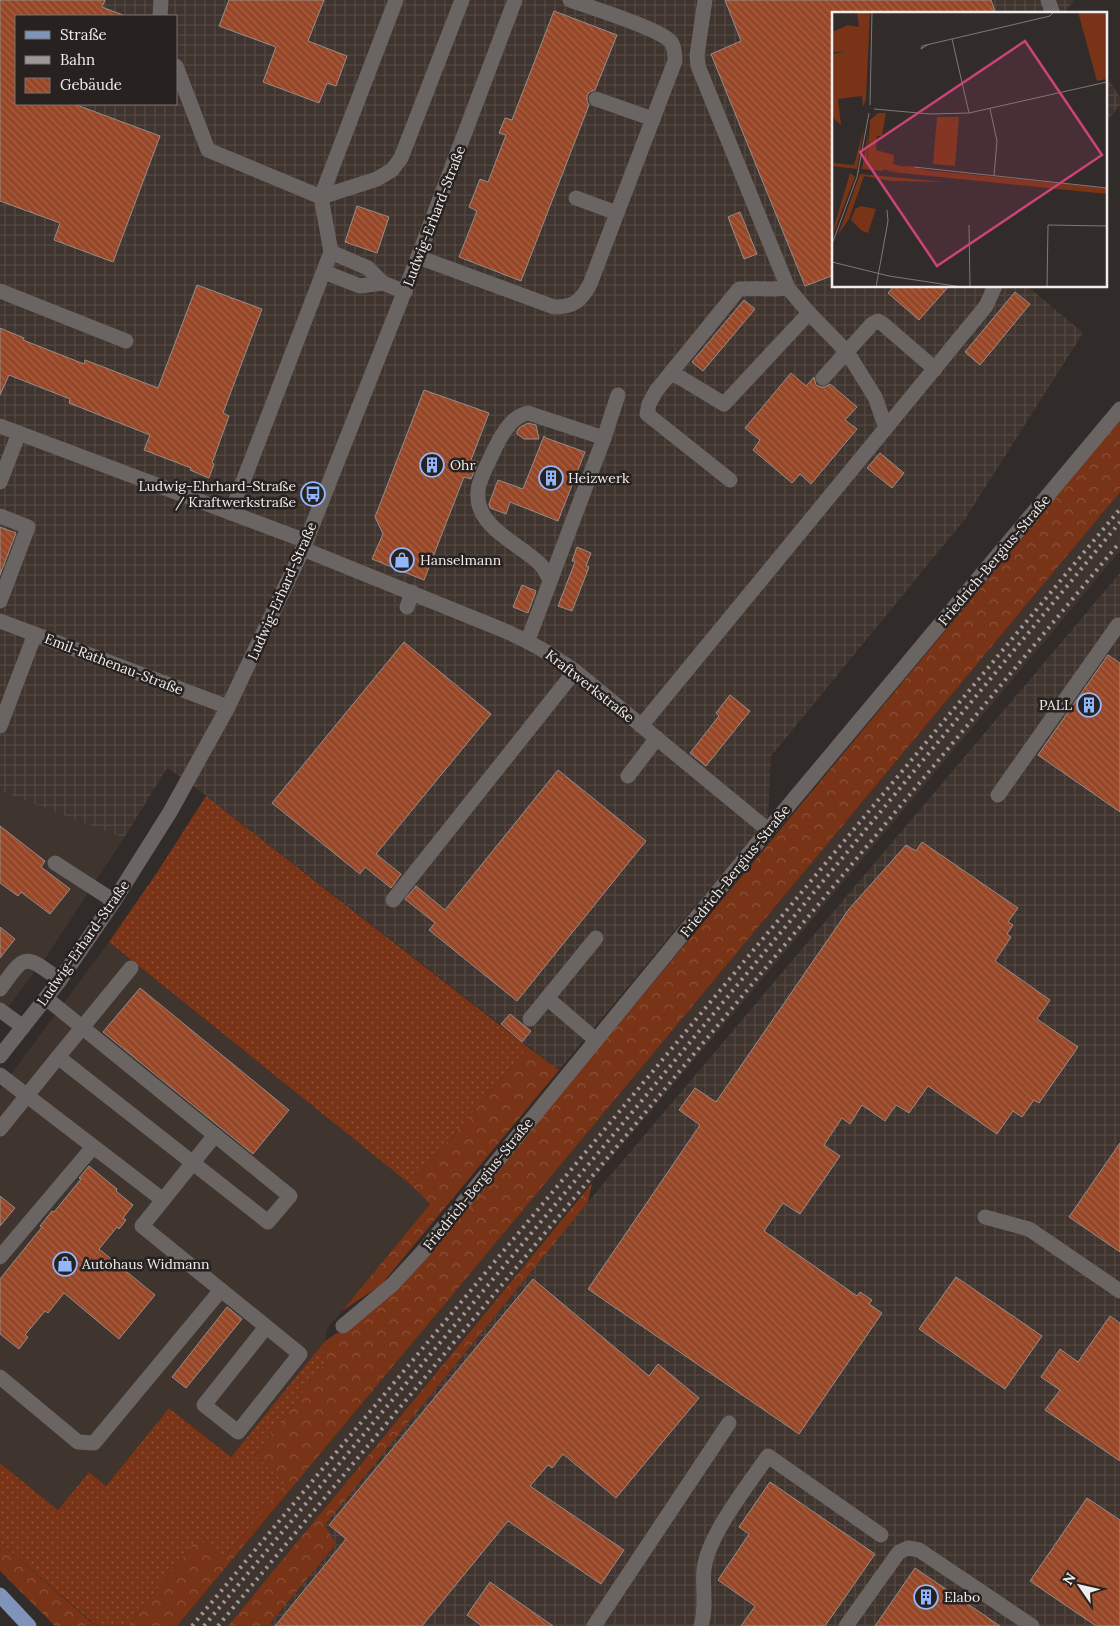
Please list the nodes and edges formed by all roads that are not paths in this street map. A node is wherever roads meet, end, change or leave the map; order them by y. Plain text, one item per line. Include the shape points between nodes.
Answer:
1 (161, 0) edge
2 (396, 0) edge
3 (462, 0) edge
4 (515, 0) edge
5 (570, 0) edge
6 (705, 0) edge
7 (1048, 0) edge
8 (1053, 12) edge
9 (160, 15) edge
10 (178, 71) edge
11 (596, 98) dead end
12 (653, 119) junction
13 (321, 197) junction
14 (576, 198) dead end
15 (617, 213) junction
16 (331, 252) junction
17 (418, 257) junction
18 (324, 272) junction
19 (383, 283) junction
20 (788, 288) junction
21 (995, 288) edge
22 (0, 292) edge
23 (405, 292) junction
24 (809, 313) junction
25 (126, 341) dead end
26 (847, 352) junction
27 (935, 368) junction
28 (670, 374) junction
29 (823, 378) dead end
30 (618, 395) dead end
31 (1120, 409) edge
32 (0, 426) edge
33 (886, 428) junction
34 (19, 433) junction
35 (604, 438) junction
36 (730, 480) dead end
37 (0, 482) edge
38 (231, 513) junction
39 (0, 516) edge
40 (305, 545) junction
41 (550, 580) junction
42 (412, 592) junction
43 (0, 601) edge
44 (407, 607) dead end
45 (0, 621) edge
46 (1120, 624) edge
47 (35, 634) junction
48 (528, 640) junction
49 (575, 671) junction
50 (228, 707) junction
51 (0, 726) edge
52 (641, 726) junction
53 (657, 738) junction
54 (628, 776) dead end
55 (998, 796) dead end
56 (768, 830) junction
57 (55, 863) dead end
58 (393, 900) dead end
59 (114, 901) junction
60 (596, 938) dead end
61 (130, 968) dead end
62 (60, 980) junction
63 (0, 989) edge
64 (46, 998) junction
65 (547, 998) junction
66 (0, 1010) edge
67 (530, 1019) dead end
68 (23, 1027) junction
69 (83, 1027) junction
70 (596, 1040) junction
71 (0, 1056) edge
72 (58, 1057) junction
73 (0, 1075) edge
74 (27, 1096) junction
75 (0, 1128) edge
76 (215, 1135) junction
77 (93, 1147) junction
78 (193, 1162) junction
79 (163, 1200) junction
80 (985, 1217) dead end
81 (0, 1257) edge
82 (221, 1290) junction
83 (1120, 1291) edge
84 (343, 1326) dead end
85 (266, 1327) junction
86 (0, 1377) edge
87 (729, 1423) dead end
88 (881, 1535) dead end
89 (0, 1595) edge
90 (29, 1626) edge
91 (594, 1626) edge
92 (701, 1626) edge
93 (846, 1626) edge
94 (1032, 1626) edge

1 - 9 street
2 - 13 street
3 - 13 street via 401,158 392,170 377,180
4 - 17 street, Ludwig-Erhard-Straße
5 - 12 street via 655,31 671,42 675,61
6 - 20 street via 698,66
7 - 8 street
10 - 13 street via 208,150
11 - 12 street
12 - 15 street
13 - 16 street
14 - 15 street
15 - 17 street via 584,295 565,307 554,307
16 - 18 street
16 - 19 street via 368,268
17 - 23 street, Ludwig-Erhard-Straße
18 - 19 street via 360,286
18 - 38 street
19 - 23 street
20 - 24 street
20 - 28 street via 739,289
21 - 27 street via 986,306
22 - 25 street
23 - 40 street, Ludwig-Erhard-Straße
24 - 26 street
24 - 28 street via 724,404
26 - 27 street via 878,321
26 - 29 street
26 - 33 street via 875,397
27 - 33 street
28 - 36 street via 649,404 647,414
30 - 35 street
31 - 56 street, Friedrich-Bergius-Straße
32 - 34 street, Kraftwerkstraße
33 - 52 street
34 - 37 street
34 - 38 street, Kraftwerkstraße
35 - 41 street
35 - 41 street via 528,413 519,415 498,443 487,466 478,491 480,509 492,527 541,564
38 - 40 street, Kraftwerkstraße
39 - 43 street via 28,527
40 - 42 street, Kraftwerkstraße
40 - 50 street, Ludwig-Erhard-Straße
41 - 48 street
42 - 44 street
42 - 48 street, Kraftwerkstraße
45 - 47 street, Emil-Rathenau-Straße
46 - 55 street
47 - 50 street, Emil-Rathenau-Straße
47 - 51 street
48 - 49 street, Kraftwerkstraße
49 - 52 street, Kraftwerkstraße
49 - 58 street
50 - 59 street, Ludwig-Erhard-Straße via 170,812
52 - 53 street, Kraftwerkstraße
53 - 54 street
53 - 56 street, Kraftwerkstraße
56 - 70 street, Friedrich-Bergius-Straße
57 - 59 street
59 - 62 street, Ludwig-Erhard-Straße
60 - 65 street
61 - 69 street
62 - 63 street via 42,967 29,961 22,962
62 - 64 street, Ludwig-Erhard-Straße
64 - 68 street, Ludwig-Erhard-Straße
64 - 69 street
65 - 67 street
65 - 70 street
66 - 68 street
68 - 71 street, Ludwig-Erhard-Straße
69 - 72 street
69 - 76 street
70 - 84 street, Friedrich-Bergius-Straße via 426,1248 393,1284
72 - 74 street
72 - 78 street
73 - 74 street
74 - 75 street
74 - 77 street
76 - 78 street
76 - 78 street via 290,1196 268,1222
77 - 79 street
77 - 81 street
78 - 79 street
79 - 82 street via 142,1226
80 - 83 street via 1029,1229
82 - 85 street
82 - 86 street via 94,1443 78,1442
85 - 85 street via 300,1354 238,1432 204,1405
87 - 91 street
88 - 92 street via 768,1456 716,1534 704,1568
89 - 90 main road
93 - 94 street via 899,1552 908,1548 919,1550

